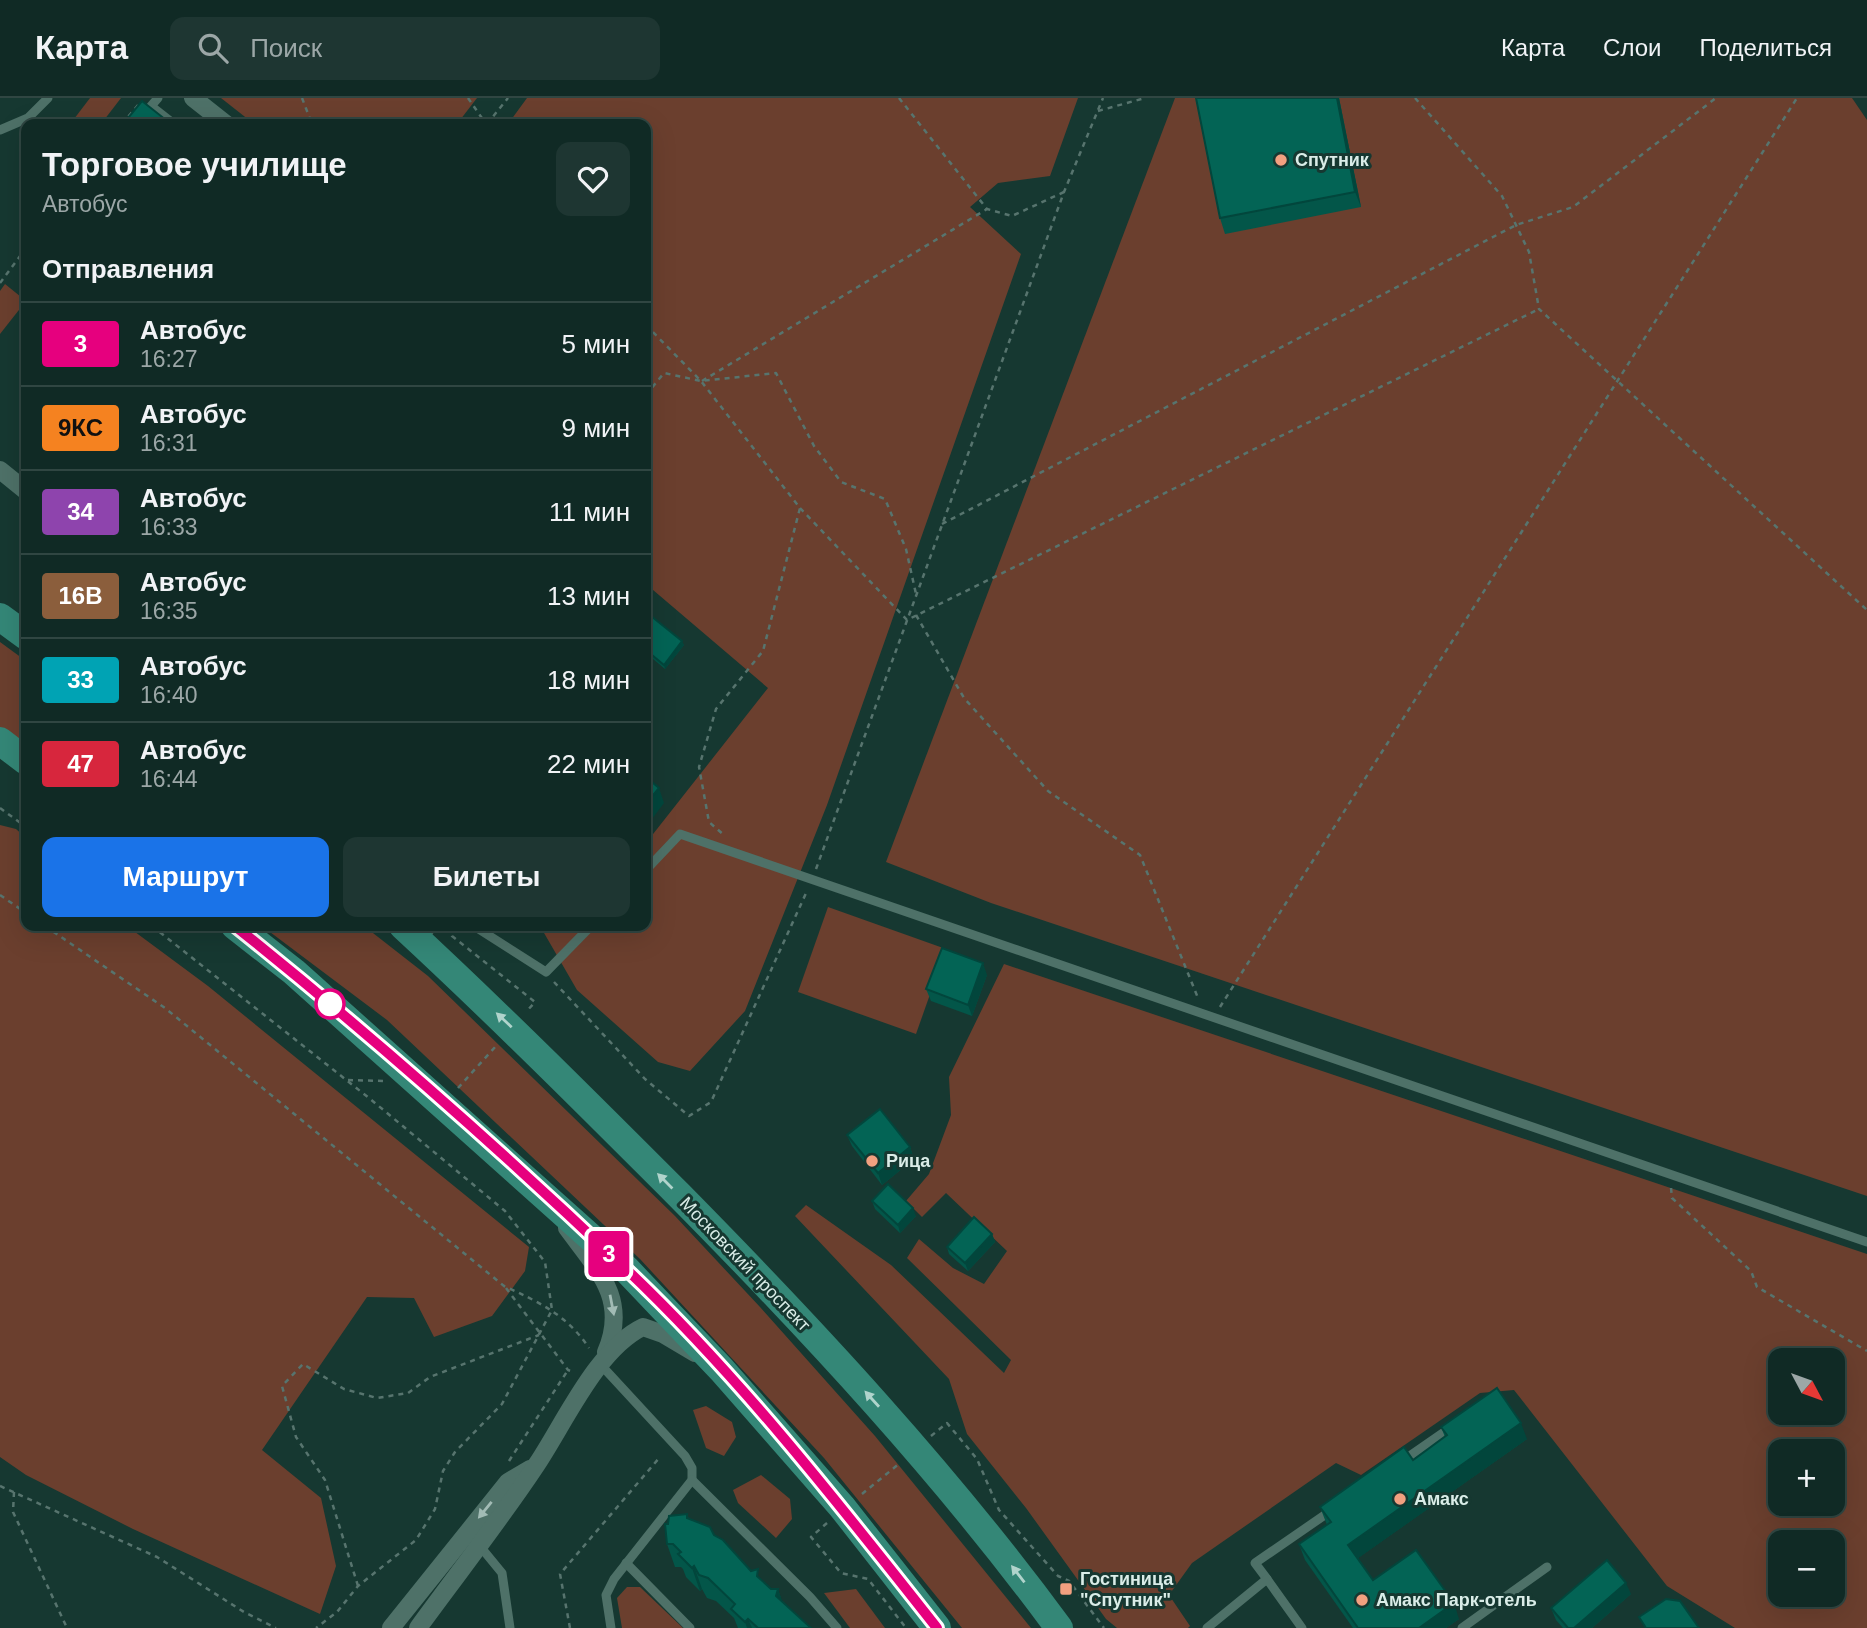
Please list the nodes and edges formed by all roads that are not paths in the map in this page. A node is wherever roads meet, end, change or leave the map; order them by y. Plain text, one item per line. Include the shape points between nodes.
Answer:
1 (48, 98) edge
2 (158, 98) edge
3 (193, 98) edge
4 (26, 119) edge
5 (168, 119) edge
6 (220, 119) edge
7 (21, 121) edge
8 (0, 130) edge
9 (0, 470) edge
10 (21, 487) edge
11 (0, 617) edge
12 (21, 632) edge
13 (0, 741) edge
14 (21, 757) edge
15 (651, 865) edge
16 (242, 931) edge
17 (419, 931) edge
18 (482, 931) edge
19 (587, 931) edge
20 (536, 1187) junction
21 (1867, 1242) edge
22 (722, 1370) junction
23 (596, 1372) junction
24 (1465, 1419) edge
25 (536, 1466) junction
26 (1387, 1472) edge
27 (692, 1480) junction
28 (1343, 1502) edge
29 (479, 1545) junction
30 (626, 1563) junction
31 (1546, 1567) dead end
32 (1267, 1579) junction
33 (391, 1628) edge
34 (418, 1628) edge
35 (510, 1628) edge
36 (611, 1628) edge
37 (690, 1628) edge
38 (837, 1628) edge
39 (937, 1628) edge
40 (1059, 1628) edge
41 (1207, 1628) edge
42 (1302, 1628) edge
43 (1462, 1628) edge

1 - 4 lane
2 - 5 lane via 151,106
3 - 6 street
7 - 8 lane
9 - 10 street
11 - 12 main road
13 - 14 main road
15 - 21 lane via 680,834
16 - 20 main road
40 -> 17 main road, Московский проспект via 944,1479 786,1304
18 - 19 lane via 546,972
20 - 22 main road via 626,1269
20 -> 23 street via 606,1281 615,1316 614,1334
22 - 23 street via 643,1327 625,1336
22 - 39 main road via 844,1510
23 - 25 street
23 - 27 lane via 685,1456
24 - 26 lane
25 - 29 street
25 -> 33 street via 508,1482
27 - 30 lane
27 - 38 lane
28 - 32 lane via 1255,1563
29 - 34 street
29 - 35 lane via 502,1573
30 - 36 lane via 606,1595
30 - 37 lane
31 - 43 lane
32 - 41 lane
32 - 42 lane

